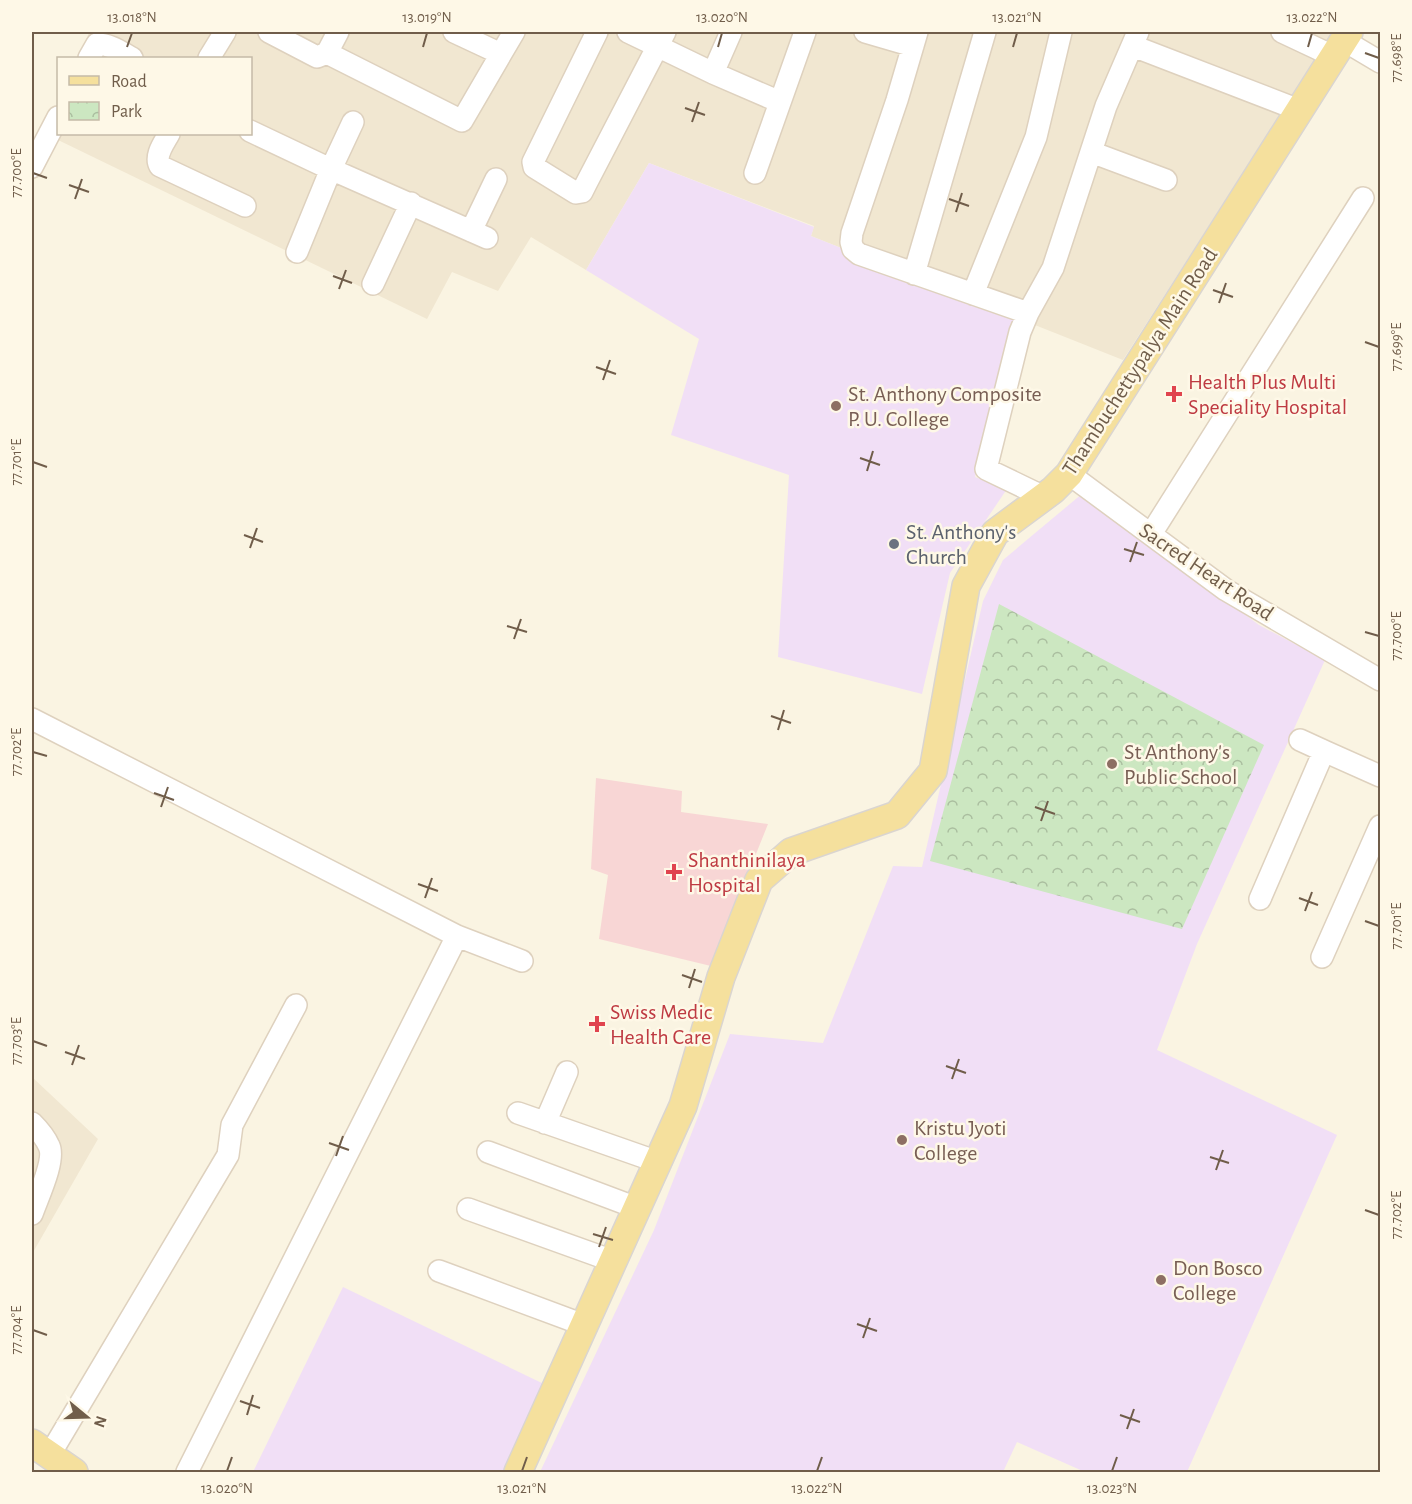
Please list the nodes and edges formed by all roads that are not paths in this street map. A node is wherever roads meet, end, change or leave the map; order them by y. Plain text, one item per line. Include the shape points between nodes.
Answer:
1 (225, 32) edge
2 (269, 32) edge
3 (338, 32) edge
4 (454, 32) edge
5 (514, 32) edge
6 (597, 32) edge
7 (628, 32) edge
8 (731, 32) edge
9 (805, 32) edge
10 (865, 32) edge
11 (985, 32) edge
12 (1061, 32) edge
13 (1282, 32) edge
14 (662, 39) edge
15 (915, 39) edge
16 (1136, 39) edge
17 (1342, 42) edge
18 (327, 53) junction
19 (501, 54) junction
20 (90, 57) edge
21 (130, 57) edge
22 (210, 57) edge
23 (1380, 62) edge
24 (712, 73) junction
25 (780, 102) junction
26 (1299, 110) junction
27 (57, 119) edge
28 (353, 122) dead end
29 (252, 132) edge
30 (168, 135) edge
31 (1091, 152) junction
32 (32, 167) edge
33 (331, 169) junction
34 (755, 173) dead end
35 (496, 179) dead end
36 (1166, 180) dead end
37 (1364, 198) dead end
38 (411, 203) junction
39 (245, 206) dead end
40 (297, 252) dead end
41 (914, 274) junction
42 (373, 284) dead end
43 (973, 294) junction
44 (1028, 313) junction
45 (1069, 474) junction
46 (1044, 497) junction
47 (1151, 534) junction
48 (1380, 680) edge
49 (32, 719) edge
50 (1300, 740) dead end
51 (1324, 752) junction
52 (1380, 776) edge
53 (1380, 826) edge
54 (1260, 899) dead end
55 (457, 936) junction
56 (1322, 957) dead end
57 (522, 962) dead end
58 (296, 1005) dead end
59 (567, 1072) dead end
60 (518, 1113) dead end
61 (32, 1123) edge
62 (545, 1123) junction
63 (488, 1152) dead end
64 (658, 1162) junction
65 (637, 1208) junction
66 (468, 1209) dead end
67 (32, 1214) edge
68 (613, 1260) junction
69 (439, 1271) dead end
70 (584, 1324) junction
71 (40, 1449) edge
72 (74, 1473) edge
73 (187, 1473) edge
74 (518, 1473) edge

1 - 22 street
2 - 18 street via 317,57
3 - 18 street
4 - 19 street
5 - 19 street
6 - 14 street via 533,162 534,167 576,193 582,192
7 - 14 street
8 - 24 street
9 - 25 street
10 - 15 street
11 - 41 street
12 - 43 street via 1036,137
13 - 17 street
14 - 24 street
15 - 41 street via 851,242 859,254
16 - 26 street
16 - 31 street via 1106,106
17 - 23 street
17 - 26 main road, Thambuchettypalya Main Road
18 - 19 street via 462,121
20 - 21 street via 97,44 101,44
24 - 25 street
25 - 34 street
26 - 45 main road, Thambuchettypalya Main Road
27 - 32 street
28 - 33 street
29 - 33 street
30 - 39 street via 158,156 160,166
31 - 36 street
31 - 44 street via 1053,268
33 - 38 street
33 - 40 street
35 - 38 street via 479,234
37 - 47 street
38 - 42 street
41 - 43 street
43 - 44 street
44 - 46 street via 986,470
45 - 46 main road, Thambuchettypalya Main Road
45 - 47 street, Sacred Heart Road
46 - 64 main road, Thambuchettypalya Main Road via 995,533 966,586 933,771 897,815 791,852 759,880 721,978 683,1106
47 - 48 street, Sacred Heart Road via 1226,590
49 - 55 street
50 - 51 street
51 - 52 street
51 - 54 street
53 - 56 street
55 - 57 street
55 - 73 street
58 - 71 street via 232,1125 228,1155
59 - 62 street
60 - 62 street
61 - 67 street via 50,1148 49,1164
62 - 64 street
63 - 65 street
64 - 65 main road, Thambuchettypalya Main Road
65 - 68 main road, Thambuchettypalya Main Road
66 - 68 street
68 - 70 main road, Thambuchettypalya Main Road
69 - 70 street
70 - 74 main road, Thambuchettypalya Main Road
71 - 72 main road

